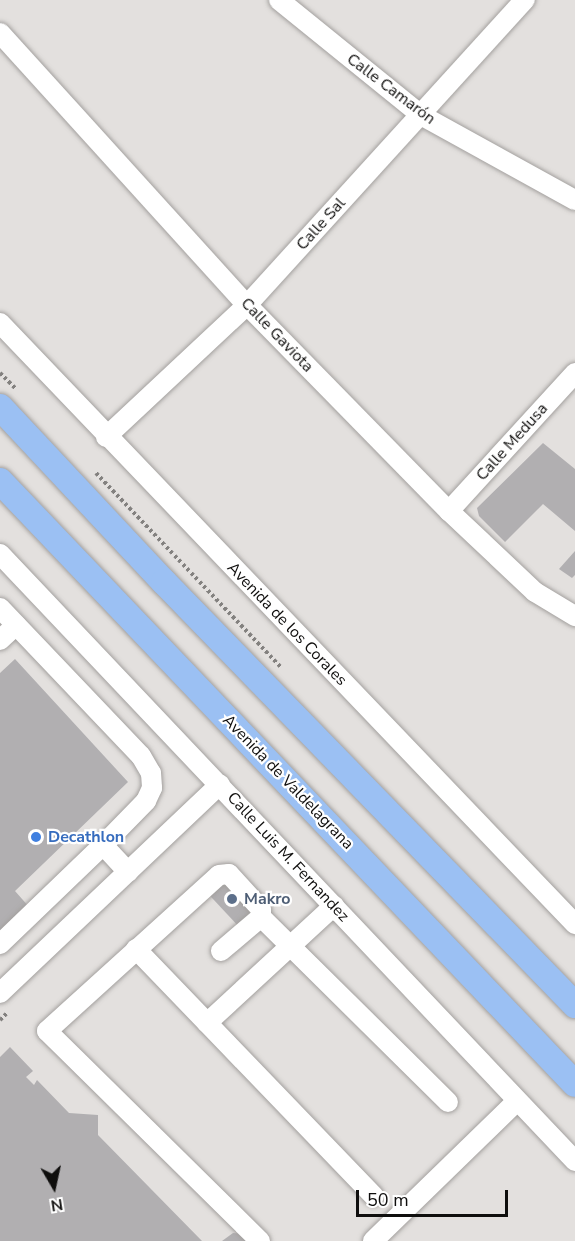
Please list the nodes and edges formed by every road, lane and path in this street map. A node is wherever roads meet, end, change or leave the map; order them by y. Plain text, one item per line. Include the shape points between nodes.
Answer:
1 (279, 0) edge
2 (525, 0) edge
3 (0, 33) edge
4 (421, 115) junction
5 (575, 200) edge
6 (247, 305) junction
7 (0, 323) edge
8 (575, 373) edge
9 (0, 407) edge
10 (106, 437) junction
11 (0, 481) edge
12 (449, 511) junction
13 (0, 554) edge
14 (0, 608) edge
15 (575, 616) edge
16 (16, 625) junction
17 (0, 640) edge
18 (220, 784) junction
19 (103, 845) junction
20 (128, 872) junction
21 (334, 906) junction
22 (261, 917) junction
23 (574, 922) edge
24 (0, 944) edge
25 (290, 947) junction
26 (136, 949) junction
27 (221, 951) dead end
28 (0, 993) edge
29 (575, 1005) edge
30 (207, 1023) junction
31 (548, 1055) junction
32 (575, 1084) edge
33 (575, 1101) edge
34 (448, 1102) dead end
35 (516, 1102) junction
36 (575, 1161) edge
37 (374, 1196) dead end
38 (260, 1241) edge
39 (373, 1241) edge

1 - 4 street, Calle Camarón
2 - 4 street, Calle Sal
3 - 6 street, Calle Gaviota
4 - 5 street, Calle Camarón
4 - 6 street, Calle Sal
6 - 10 street, Calle Sal
6 - 12 street, Calle Gaviota
7 - 10 street, Avenida de los Corales
8 - 12 street, Calle Medusa
9 - 29 main road via 164,582
10 - 23 street, Avenida de los Corales
11 - 31 main road, Avenida de Valdelagrana
12 - 15 street, Calle Gaviota via 535,592
13 - 18 street, Calle Luis M. Fernandez
14 - 16 street
16 - 17 street
16 - 19 street via 141,756 151,773 152,788 146,801
18 - 20 street
18 - 21 street, Calle Luis M. Fernandez
19 - 20 street
19 - 24 street
20 - 28 street
21 - 25 street
21 - 35 street, Calle Luis M. Fernandez
22 - 25 street
22 - 26 street via 261,909 224,873
22 - 27 street
25 - 30 street
25 - 34 street
26 - 30 street
26 - 38 street via 47,1031
30 - 37 street
31 - 32 main road, Avenida de Valdelagrana
31 - 33 main road
35 - 36 street, Calle Luis M. Fernandez
35 - 39 street

